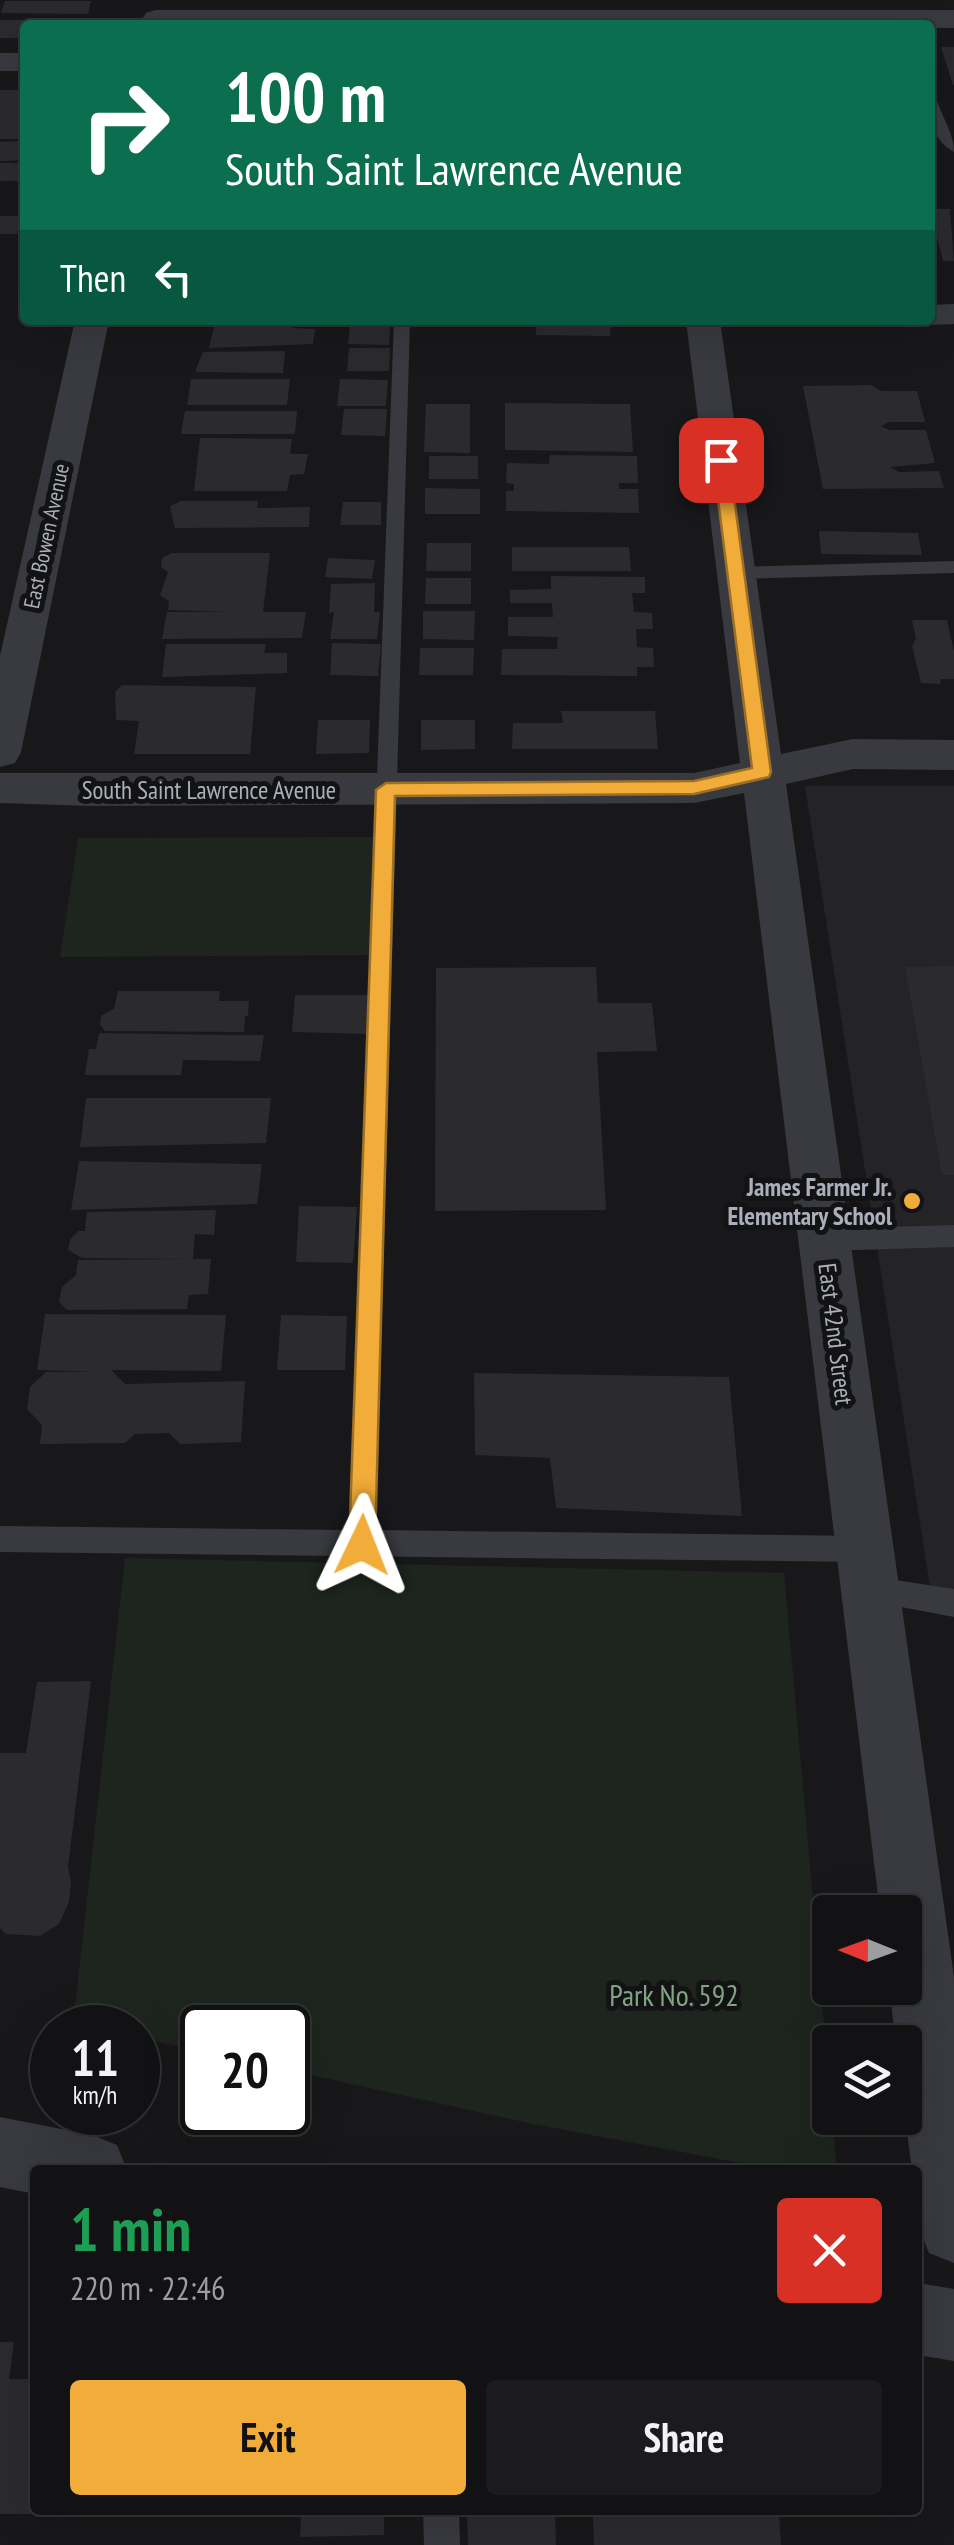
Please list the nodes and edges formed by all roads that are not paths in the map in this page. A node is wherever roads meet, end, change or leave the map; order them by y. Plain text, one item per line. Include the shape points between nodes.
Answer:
1 (157, 15) edge
2 (662, 15) edge
3 (340, 20) edge
4 (484, 20) edge
5 (836, 20) edge
6 (935, 118) edge
7 (954, 148) edge
8 (91, 325) edge
9 (402, 325) edge
10 (704, 325) edge
11 (954, 567) edge
12 (736, 573) junction
13 (0, 752) edge
14 (954, 755) edge
15 (762, 772) junction
16 (0, 788) edge
17 (386, 790) junction
18 (954, 1236) edge
19 (824, 1240) junction
20 (0, 1539) edge
21 (362, 1545) junction
22 (866, 1569) junction
23 (954, 1603) edge
24 (0, 2152) edge
25 (66, 2165) edge
26 (954, 2228) edge
27 (922, 2319) edge
28 (954, 2324) edge
29 (441, 2515) edge
30 (442, 2545) edge

1 - 3 street
2 - 4 street
2 - 5 street
6 - 7 lane
8 - 13 street, East Bowen Avenue
9 - 17 lane
10 - 12 street, East 42nd Street
11 - 12 lane
12 - 15 street, East 42nd Street
14 - 15 street, South Saint Lawrence Avenue via 853,754
15 - 17 street, South Saint Lawrence Avenue via 694,788
15 - 19 street, East 42nd Street
16 - 17 street, South Saint Lawrence Avenue
17 - 21 lane
18 - 19 lane
19 - 22 street, East 42nd Street
20 - 21 lane
21 - 22 lane
22 - 23 lane
22 - 26 street, East 42nd Street
24 - 25 street
27 - 28 street
29 - 30 lane

